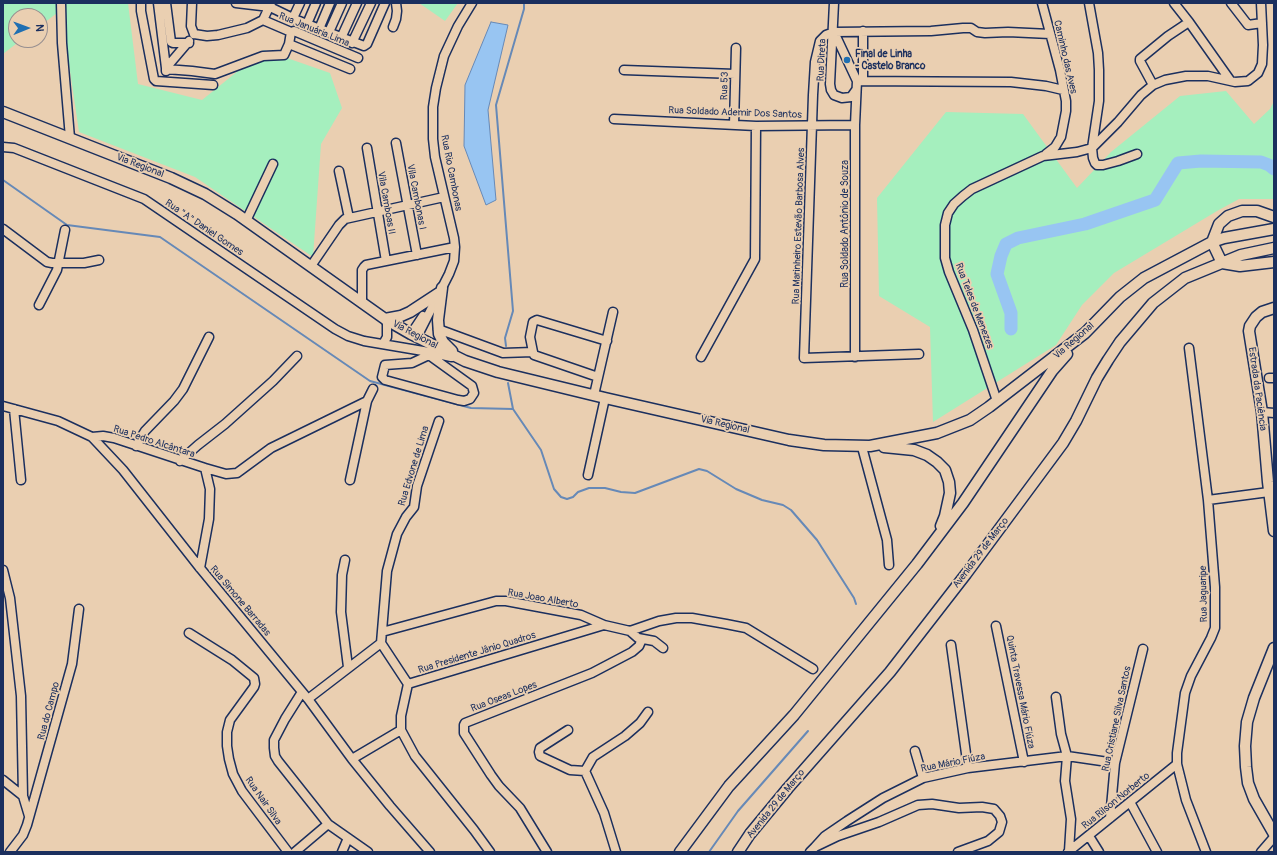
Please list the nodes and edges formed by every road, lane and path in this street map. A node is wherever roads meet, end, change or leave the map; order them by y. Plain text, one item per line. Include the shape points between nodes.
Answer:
1 (61, 3) edge
2 (141, 3) edge
3 (158, 3) edge
4 (166, 3) edge
5 (192, 3) edge
6 (236, 3) edge
7 (300, 3) edge
8 (316, 3) edge
9 (330, 3) edge
10 (342, 3) edge
11 (357, 3) edge
12 (371, 3) edge
13 (385, 3) edge
14 (396, 3) edge
15 (472, 3) edge
16 (834, 3) edge
17 (1042, 3) edge
18 (1089, 3) edge
19 (1174, 3) edge
20 (1231, 3) edge
21 (1261, 3) edge
22 (270, 5) edge
23 (293, 18) junction
24 (263, 20) junction
25 (1189, 22) junction
26 (307, 24) junction
27 (1262, 24) junction
28 (393, 27) dead end
29 (319, 29) junction
30 (863, 31) junction
31 (291, 32) junction
32 (329, 32) junction
33 (834, 32) junction
34 (194, 34) junction
35 (1050, 34) junction
36 (341, 38) junction
37 (189, 43) junction
38 (352, 43) junction
39 (289, 44) junction
40 (736, 48) dead end
41 (358, 58) dead end
42 (166, 68) junction
43 (350, 69) dead end
44 (624, 70) dead end
45 (735, 74) junction
46 (1230, 80) junction
47 (166, 81) junction
48 (860, 81) junction
49 (213, 85) dead end
50 (1153, 85) junction
51 (856, 90) junction
52 (1063, 90) junction
53 (3, 112) edge
54 (614, 119) dead end
55 (734, 125) junction
56 (812, 125) junction
57 (856, 125) junction
58 (756, 126) junction
59 (70, 138) junction
60 (396, 143) dead end
61 (3, 147) edge
62 (367, 148) dead end
63 (1092, 148) junction
64 (1137, 154) dead end
65 (1043, 156) junction
66 (273, 164) dead end
67 (339, 171) dead end
68 (444, 198) junction
69 (407, 206) junction
70 (378, 212) junction
71 (1274, 217) edge
72 (347, 219) junction
73 (246, 220) junction
74 (3, 229) edge
75 (1274, 229) edge
76 (64, 230) dead end
77 (1212, 242) junction
78 (455, 247) junction
79 (1274, 248) edge
80 (417, 255) junction
81 (99, 260) dead end
82 (386, 261) junction
83 (1274, 262) edge
84 (58, 263) junction
85 (1222, 263) junction
86 (311, 266) junction
87 (439, 294) junction
88 (362, 303) junction
89 (39, 305) dead end
90 (1274, 308) edge
91 (613, 312) dead end
92 (386, 320) junction
93 (438, 329) junction
94 (1085, 333) junction
95 (414, 336) junction
96 (209, 337) dead end
97 (606, 341) junction
98 (383, 344) junction
99 (1189, 348) dead end
100 (533, 352) junction
101 (429, 354) junction
102 (919, 354) dead end
103 (297, 356) dead end
104 (701, 357) dead end
105 (855, 357) junction
106 (462, 359) junction
107 (598, 377) junction
108 (373, 389) dead end
109 (594, 395) junction
110 (605, 398) junction
111 (367, 401) junction
112 (997, 401) junction
113 (3, 406) edge
114 (14, 409) junction
115 (1262, 412) junction
116 (1274, 413) edge
117 (439, 421) dead end
118 (92, 437) junction
119 (136, 446) junction
120 (866, 446) junction
121 (180, 461) junction
122 (205, 468) junction
123 (588, 475) dead end
124 (21, 480) dead end
125 (350, 480) dead end
126 (1270, 486) edge
127 (1208, 500) junction
128 (1274, 531) edge
129 (935, 540) junction
130 (345, 560) dead end
131 (889, 565) dead end
132 (200, 568) junction
133 (3, 570) edge
134 (80, 609) dead end
135 (604, 625) junction
136 (996, 626) dead end
137 (382, 632) junction
138 (630, 632) junction
139 (189, 633) dead end
140 (642, 639) junction
141 (381, 643) junction
142 (951, 645) dead end
143 (663, 648) dead end
144 (1143, 648) dead end
145 (1274, 648) edge
146 (348, 667) junction
147 (813, 669) dead end
148 (408, 684) junction
149 (302, 692) junction
150 (1056, 697) dead end
151 (308, 699) junction
152 (648, 712) dead end
153 (401, 730) junction
154 (568, 730) dead end
155 (915, 751) dead end
156 (1067, 756) junction
157 (352, 759) junction
158 (1024, 762) junction
159 (1115, 763) junction
160 (1177, 764) junction
161 (968, 768) junction
162 (585, 771) junction
163 (923, 778) junction
164 (3, 780) edge
165 (23, 796) junction
166 (1130, 802) junction
167 (30, 817) junction
168 (1110, 818) junction
169 (328, 824) junction
170 (1274, 834) edge
171 (1090, 836) junction
172 (1274, 837) edge
173 (348, 838) junction
174 (812, 850) edge
175 (1068, 851) edge
176 (10, 852) edge
177 (288, 852) edge
178 (295, 852) edge
179 (342, 852) edge
180 (368, 852) edge
181 (430, 852) edge
182 (490, 852) edge
183 (547, 852) edge
184 (616, 852) edge
185 (680, 852) edge
186 (738, 852) edge
187 (958, 852) edge
188 (1099, 852) edge
189 (1157, 852) edge
190 (1206, 852) edge
191 (1261, 852) edge

1 - 59 street
2 - 47 street via 153,78 156,81
3 - 42 street
4 - 37 street via 171,42
5 - 34 street via 191,26
6 - 22 street
7 - 23 street
8 - 26 street
9 - 29 street
10 - 32 street
11 - 36 street
12 - 38 street
13 - 38 street via 367,44 364,46
14 - 28 street
15 - 68 street, Rua Rio Cambonas via 444,56 433,107 433,139
16 - 33 street, Rua Direta
17 - 35 street, Caminho das Aves
18 - 63 street via 1099,70 1099,101
19 - 25 street
20 - 27 street via 1248,25
21 - 27 street
22 - 23 street
22 - 24 street
23 - 26 street
24 - 31 street, Rua Januária Lima
24 - 34 street via 233,32 206,36
25 - 46 street
25 - 50 street via 1140,59
26 - 29 street
27 - 46 street via 1262,64 1258,73 1248,80
29 - 32 street
30 - 33 street
30 - 35 street via 967,28 985,33
30 - 48 street
31 - 39 street
31 - 41 street, Rua Januária Lima via 294,31
32 - 36 street
33 - 48 street, Rua Direta
33 - 51 street, Rua Direta via 831,90 834,95 842,98 851,97
33 - 56 street, Rua Marinheiro Estevão Barbosa Alves via 823,37 816,53
34 - 37 street
35 - 52 street, Caminho das Aves
36 - 38 street
37 - 42 street
39 - 42 street via 284,55 263,56 217,74
39 - 43 street
40 - 45 street, Rua 53
42 - 47 street
44 - 45 street
45 - 55 street, Rua 53
46 - 50 street via 1186,76
47 - 49 street
48 - 51 street
48 - 52 street via 1011,82
50 - 63 street
51 - 57 street, Rua Soldado Antônio de Souza
52 - 65 street, Caminho das Aves via 1066,111 1061,137 1053,150
53 - 59 main road, Via Regional
54 - 55 street, Rua Soldado Ademir Dos Santos
55 - 58 street, Rua Soldado Ademir Dos Santos
56 - 57 street, Rua Soldado Ademir Dos Santos
56 - 58 street, Rua Soldado Ademir Dos Santos
56 - 105 street, Rua Marinheiro Estevão Barbosa Alves via 804,358
57 - 105 street, Rua Soldado Antônio de Souza
58 - 104 street via 755,259
59 - 73 main road, Via Regional via 182,183
60 - 69 street, Vila Cambonas I
61 - 98 street, Rua "A" Daniel Gomes via 14,148 144,199 335,329 348,336
62 - 70 street, Vila Camboas II
63 - 64 street via 1093,158 1097,164
63 - 65 street, Rua Teles de Menezes
65 - 112 street, Rua Teles de Menezes via 972,189 954,204 945,225 945,258 949,272 973,330
66 - 73 street
67 - 72 street
68 - 69 street
68 - 78 street, Rua Rio Cambonas
69 - 70 street
69 - 80 street, Vila Cambonas I
70 - 72 street
70 - 82 street, Vila Camboas II
71 - 77 main road via 1257,211 1242,211 1228,216 1218,224
72 - 86 street via 339,225
73 - 86 main road, Via Regional
74 - 84 street via 47,262
75 - 77 main road, Via Regional
76 - 84 street
77 - 85 main road
77 - 94 main road, Via Regional via 1144,278 1120,297
78 - 80 street
78 - 87 street, Rua Rio Cambonas via 452,268
79 - 85 main road via 1241,255
80 - 82 street
81 - 84 street
82 - 88 street via 364,267 362,270
83 - 85 main road via 1240,266
84 - 89 street
85 - 186 main road, Avenida 29 de Março via 1186,278 1153,303 1120,342 1097,378 1063,443 966,574 890,672 788,788
86 - 88 main road, Via Regional
87 - 92 main road via 410,312
87 - 93 main road
87 - 95 street, Rua Rio Cambonas via 429,315
88 - 92 main road, Via Regional
90 - 115 main road, Estrada da Paciência via 1256,317 1249,331
91 - 97 street
92 - 95 main road, Via Regional
92 - 98 street via 387,337
93 - 100 street via 503,353
93 - 106 main road via 440,339
94 - 112 main road, Via Regional
94 - 129 main road via 1052,371
95 - 106 main road, Via Regional
96 - 119 street via 183,389 145,431
97 - 100 street via 537,320 533,322 530,336
97 - 107 street
98 - 101 street, Rua "A" Daniel Gomes
99 - 127 street, Rua Jaguaripe
100 - 107 street via 537,356
101 - 101 street via 472,386 474,393 470,399 458,400 385,380 382,377 384,365 412,363
101 - 106 street, Rua "A" Daniel Gomes
102 - 105 street
103 - 121 street via 273,381
106 - 109 main road, Via Regional via 498,372
107 - 109 street
108 - 111 street
109 - 110 main road, Via Regional
110 - 120 main road, Via Regional via 789,440 824,445
110 - 123 street
111 - 122 street via 271,448 237,473 226,474
111 - 125 street
112 - 120 main road, Via Regional via 981,414 937,433
113 - 114 street, Rua Simone Barradas
114 - 118 street, Rua Simone Barradas via 58,421
114 - 124 street
115 - 116 street
115 - 126 main road, Estrada da Paciência
117 - 137 street, Rua Edvone de Lima via 417,486 414,507 397,534 387,571
118 - 119 street, Rua Pedro Alcântara via 114,438
118 - 132 street, Rua Simone Barradas via 123,470
119 - 121 street, Rua Pedro Alcântara
120 - 129 main road, Via Regional via 914,450 927,455 945,470 950,493 945,516
120 - 131 street via 887,540
121 - 122 street, Rua Pedro Alcântara
122 - 132 street, Rua Pedro Alcântara via 210,489 209,519
126 - 127 street
126 - 128 main road, Estrada da Paciência
127 - 160 street, Rua Jaguaripe via 1215,587 1214,628 1191,676 1186,693
129 - 185 main road via 794,715 729,786
130 - 146 street via 341,612
132 - 149 street, Rua Simone Barradas
133 - 165 street via 10,598 21,696
134 - 167 street, Rua do Campo via 72,664
135 - 137 street, Rua Joao Alberto via 581,616 496,601
135 - 138 street, Rua Joao Alberto
135 - 148 street, Rua Presidente Jânio Quadros
136 - 158 street, Quinta Travessa Mário Fiúza
137 - 141 street, Rua Edvone de Lima
138 - 140 street, Rua Joao Alberto
138 - 147 street via 659,621 676,618 692,618 746,628
139 - 177 street, Rua Nair Silva via 232,660 254,678 254,687 230,720 227,732 229,759 242,791
140 - 143 street, Rua Joao Alberto via 654,641
140 - 183 street, Rua Oseas Lopes via 632,652 592,673 464,725 464,733 491,775 524,812
141 - 146 street
141 - 148 street
142 - 161 street
144 - 159 street, Rua Cristiane Silva Santos
145 - 170 main road via 1254,698 1247,722 1245,746 1248,783
146 - 151 street
148 - 153 street, Rua Presidente Jânio Quadros via 401,716
149 - 151 street, Rua Simone Barradas
149 - 169 street via 274,740 274,748 278,761
150 - 156 street
151 - 157 street, Rua Simone Barradas
152 - 162 street via 625,736 593,757
153 - 157 street
153 - 182 street via 415,756
154 - 162 street via 540,748 540,756 570,770
155 - 163 street
156 - 158 street, Rua Mário Fiúza
156 - 159 street, Rua Mário Fiúza
156 - 175 street via 1065,781 1072,819
157 - 181 street, Rua Simone Barradas
158 - 161 street, Rua Mário Fiúza
159 - 168 street, Rua Cristiane Silva Santos
160 - 166 street, Rua Rilson Norberto
160 - 190 street, Rua Jaguaripe via 1186,800
161 - 163 street, Rua Mário Fiúza
162 - 184 street via 604,813
163 - 174 street, Rua Mário Fiúza via 883,798 847,821 825,836
164 - 165 street
165 - 167 street
166 - 168 street, Rua Rilson Norberto
166 - 189 street
167 - 176 street, Rua do Campo via 23,835
168 - 171 street, Rua Rilson Norberto
169 - 173 street
169 - 178 street
171 - 175 street, Rua Rilson Norberto
171 - 188 street
172 - 191 street
173 - 179 street
173 - 180 street
174 - 187 street via 838,836 918,805 994,809 1002,822 999,832 988,841

